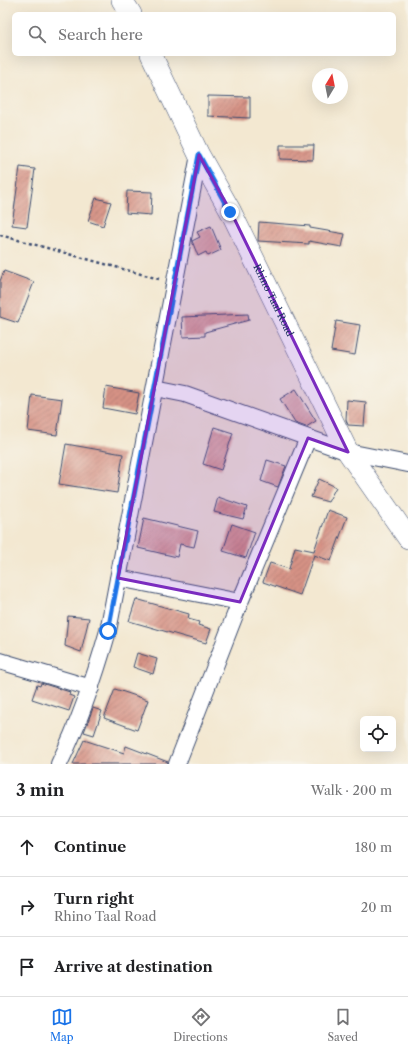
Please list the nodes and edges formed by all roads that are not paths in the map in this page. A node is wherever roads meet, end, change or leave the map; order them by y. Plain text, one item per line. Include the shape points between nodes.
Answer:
1 (122, 0) edge
2 (130, 12) edge
3 (153, 56) edge
4 (199, 155) junction
5 (155, 388) junction
6 (308, 438) junction
7 (348, 452) junction
8 (408, 464) edge
9 (408, 538) edge
10 (118, 578) junction
11 (240, 602) junction
12 (0, 661) edge
13 (91, 688) junction
14 (59, 764) edge
15 (178, 764) edge

1 - 2 street
3 - 4 street, Rhino Taal Road
4 - 5 street
4 - 7 street, Rhino Taal Road via 230,212
5 - 6 street via 185,394
5 - 10 street
6 - 7 street
6 - 11 street
7 - 8 street
7 - 9 street, Rhino Taal Road
10 - 11 street
10 - 13 street via 108,631
11 - 15 street
12 - 13 street
13 - 14 street

